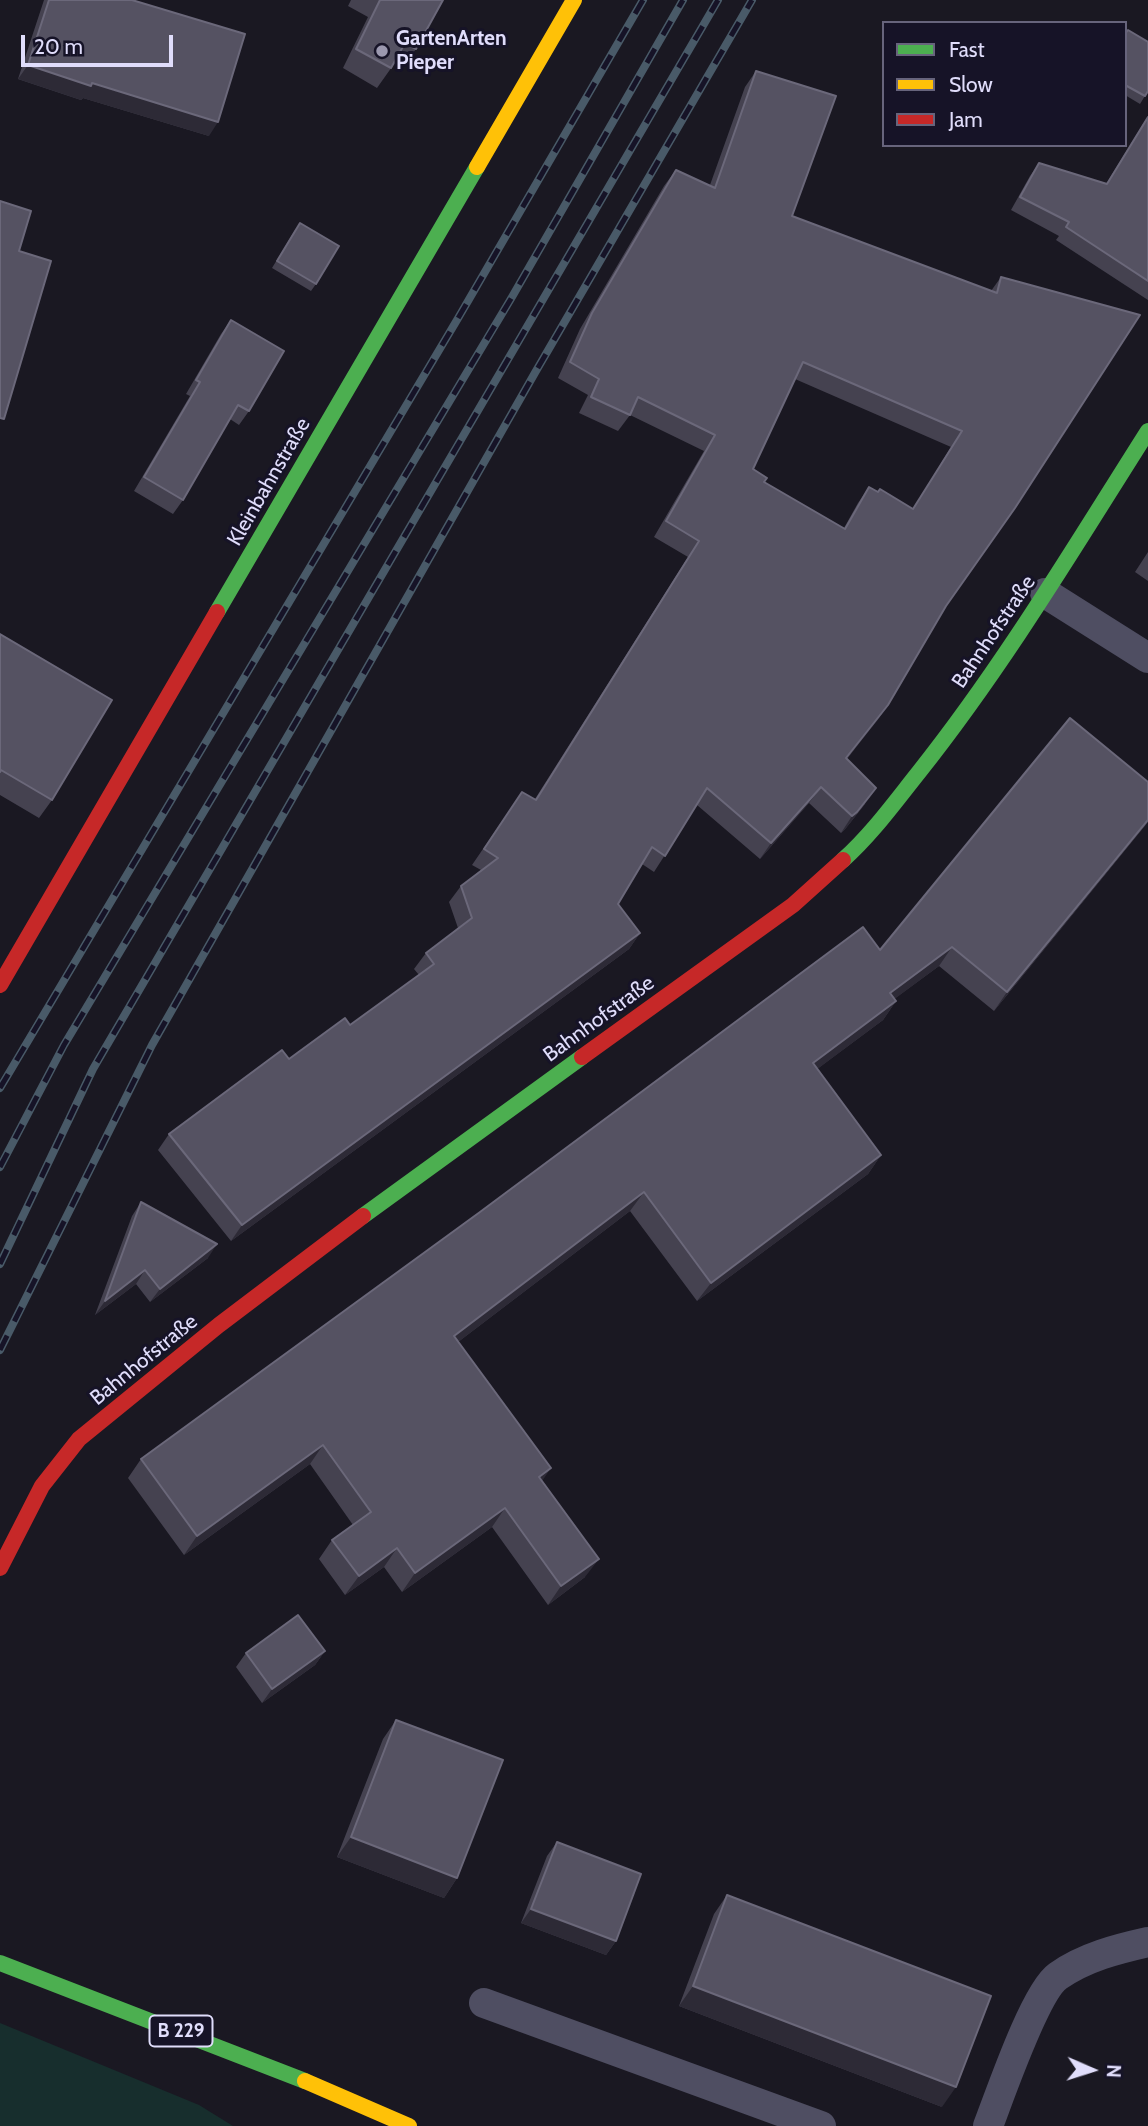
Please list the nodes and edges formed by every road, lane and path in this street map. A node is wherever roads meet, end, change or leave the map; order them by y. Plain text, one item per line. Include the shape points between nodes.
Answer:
1 (575, 0) edge
2 (1148, 431) edge
3 (1045, 593) junction
4 (1148, 658) edge
5 (0, 985) edge
6 (0, 1568) edge
7 (1148, 1942) edge
8 (0, 1963) edge
9 (484, 2003) dead end
10 (408, 2126) edge
11 (821, 2126) edge
12 (988, 2126) edge

1 - 5 street, Kleinbahnstraße
2 - 3 street, Bahnhofstraße
3 - 4 lane
3 - 6 street, Bahnhofstraße via 957,724 862,843 793,905 373,1208 79,1439 42,1486
7 - 12 lane via 1105,1952 1056,1977 1032,2016
8 - 10 street, B 229
9 - 11 lane

